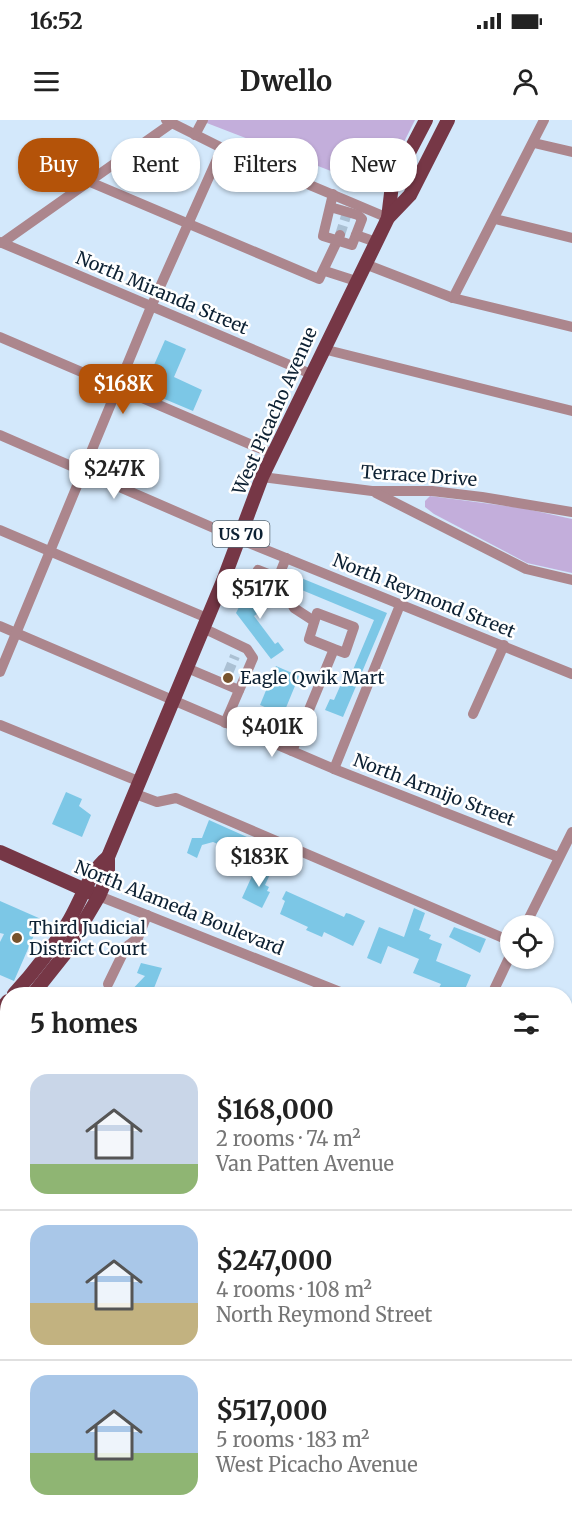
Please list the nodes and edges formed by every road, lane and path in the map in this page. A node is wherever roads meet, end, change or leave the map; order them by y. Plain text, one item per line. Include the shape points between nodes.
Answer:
1 (203, 120) edge
2 (426, 120) edge
3 (448, 120) edge
4 (544, 120) edge
5 (169, 122) edge
6 (195, 135) junction
7 (212, 143) edge
8 (534, 143) junction
9 (572, 152) edge
10 (212, 170) edge
11 (99, 175) edge
12 (99, 186) edge
13 (318, 188) edge
14 (75, 192) edge
15 (333, 194) junction
16 (330, 207) junction
17 (348, 210) junction
18 (388, 218) junction
19 (495, 219) junction
20 (188, 224) junction
21 (356, 235) junction
22 (339, 238) junction
23 (572, 238) edge
24 (1, 242) edge
25 (376, 242) junction
26 (365, 264) junction
27 (325, 271) junction
28 (356, 281) junction
29 (453, 298) junction
30 (152, 307) junction
31 (572, 327) edge
32 (0, 337) edge
33 (323, 349) junction
34 (311, 374) junction
35 (119, 386) junction
36 (572, 411) edge
37 (0, 435) edge
38 (273, 454) junction
39 (84, 471) junction
40 (262, 477) junction
41 (372, 491) junction
42 (572, 512) edge
43 (0, 530) edge
44 (239, 539) junction
45 (51, 551) junction
46 (286, 558) junction
47 (278, 578) junction
48 (572, 580) edge
49 (223, 581) junction
50 (400, 605) junction
51 (314, 621) junction
52 (205, 623) junction
53 (0, 626) edge
54 (17, 633) junction
55 (240, 645) junction
56 (504, 645) junction
57 (334, 649) junction
58 (235, 656) tunnel mouth
59 (187, 668) junction
60 (0, 672) edge
61 (572, 674) edge
62 (239, 690) junction
63 (173, 701) junction
64 (473, 714) dead end
65 (225, 723) junction
66 (0, 725) edge
67 (292, 751) junction
68 (334, 769) junction
69 (136, 787) junction
70 (572, 832) edge
71 (0, 852) edge
72 (558, 857) junction
73 (92, 894) junction
74 (147, 915) junction
75 (530, 915) edge
76 (500, 937) edge
77 (504, 969) edge
78 (108, 984) dead end
79 (20, 987) edge
80 (39, 987) edge
81 (327, 987) edge
82 (495, 987) edge

1 - 6 street
2 - 18 main road, West Picacho Avenue / US 70 via 392,185
3 - 18 main road, West Picacho Avenue / US 70 via 410,195
4 - 8 street
5 - 6 street
5 - 11 street
6 - 7 street
8 - 9 street
8 - 19 street
10 - 20 street
12 - 20 street
13 - 15 street
14 - 24 street
15 - 16 street
15 - 17 street
16 - 17 street
16 - 22 street via 323,236
17 - 18 street
17 - 21 street via 362,219
18 - 25 main road, West Picacho Avenue / US 70
19 - 23 street
19 - 29 street
20 - 27 street via 319,279
20 - 30 street
21 - 22 street via 352,245
21 - 25 street
22 - 27 street
24 - 30 street, North Miranda Street
25 - 26 main road, West Picacho Avenue / US 70
26 - 28 main road, West Picacho Avenue / US 70
26 - 29 street
27 - 28 street
28 - 33 main road, West Picacho Avenue / US 70
29 - 31 street
30 - 34 street, North Miranda Street
30 - 35 street
32 - 35 street
33 - 34 main road, West Picacho Avenue / US 70
33 - 36 street
34 - 38 main road, West Picacho Avenue / US 70
35 - 38 street
35 - 39 street
37 - 39 street, North Reymond Street
38 - 40 main road, West Picacho Avenue / US 70
39 - 44 street, North Reymond Street
39 - 45 street
40 - 41 street, Terrace Drive
40 - 44 main road, West Picacho Avenue / US 70
41 - 42 street, Terrace Drive via 442,492
41 - 48 street via 526,569
43 - 45 street
44 - 46 street, North Reymond Street
44 - 49 main road, West Picacho Avenue / US 70
45 - 52 street
45 - 54 street
46 - 47 street
46 - 50 street, North Reymond Street
47 - 49 street via 258,570 247,590
47 - 51 street via 294,608
49 - 52 main road, West Picacho Avenue / US 70
50 - 56 street, North Reymond Street
50 - 68 street
51 - 57 street via 309,639
51 - 57 street via 317,613 354,627 345,653
52 - 55 street
52 - 59 main road, West Picacho Avenue / US 70
53 - 54 street, North Armijo Street
54 - 60 street
54 - 63 street, North Armijo Street
55 - 58 street
55 - 62 street via 253,658
56 - 61 street, North Reymond Street
56 - 64 street
57 - 67 street
59 - 62 street via 225,678
59 - 63 main road, West Picacho Avenue / US 70
62 - 65 street
63 - 65 street, North Armijo Street
63 - 69 main road, West Picacho Avenue / US 70
65 - 67 street, North Armijo Street
66 - 69 street
67 - 68 street, North Armijo Street
68 - 72 street, North Armijo Street
69 - 73 main road, West Picacho Avenue / US 70 via 108,857 95,867
69 - 76 street via 158,801 176,798
70 - 72 street
71 - 73 main road, North Alameda Boulevard
72 - 75 street
73 - 74 street, North Alameda Boulevard
73 - 79 main road, West Picacho Avenue / US 70
73 - 80 main road, West Picacho Avenue / US 70 via 64,955
74 - 78 street via 138,938 126,947
74 - 81 street, North Alameda Boulevard
77 - 82 street

